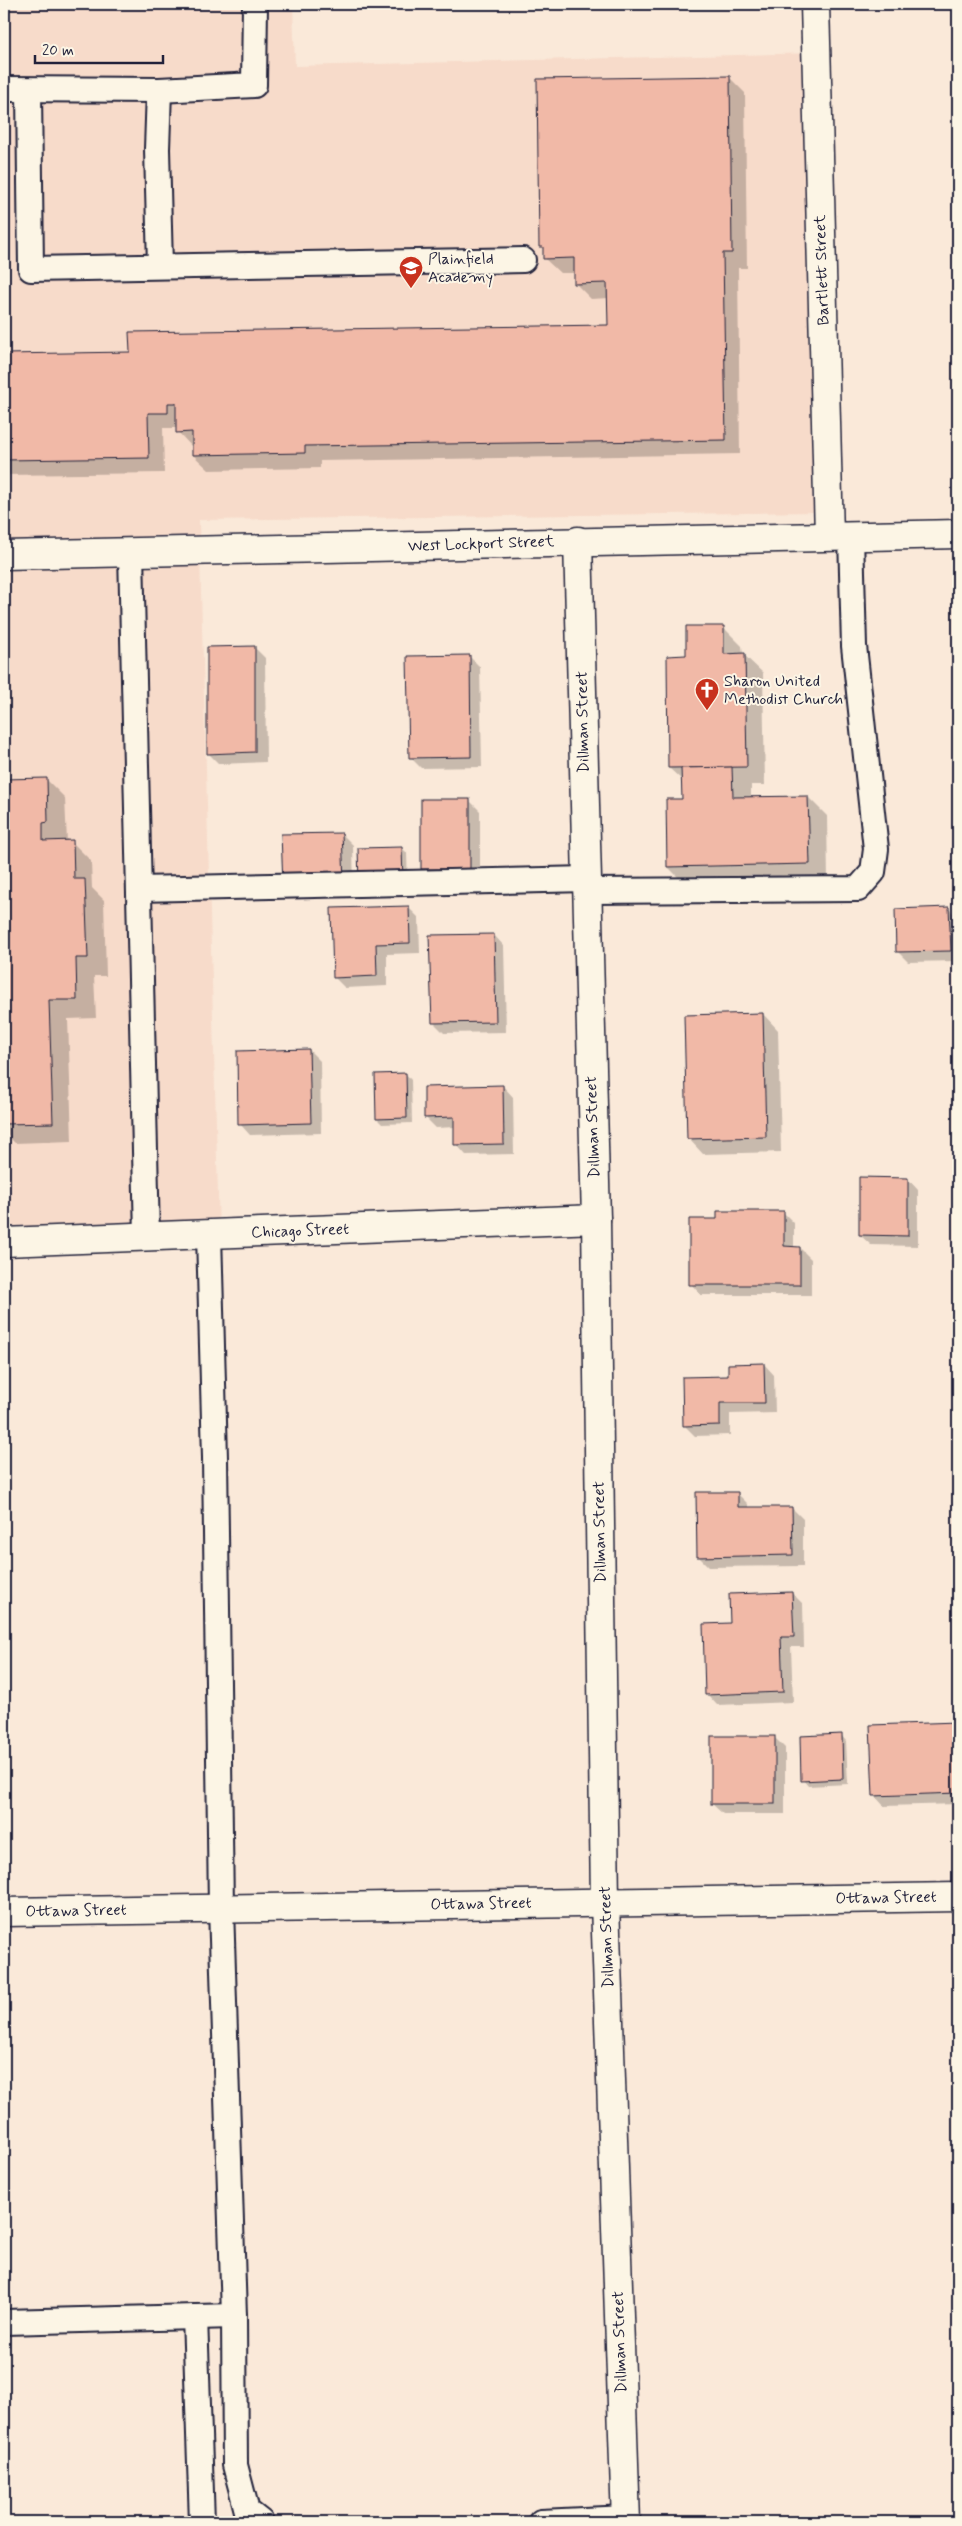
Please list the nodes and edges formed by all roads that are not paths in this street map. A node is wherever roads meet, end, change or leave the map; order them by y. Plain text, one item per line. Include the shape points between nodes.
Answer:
1 (255, 4) edge
2 (815, 4) edge
3 (4, 89) edge
4 (29, 90) junction
5 (159, 90) junction
6 (523, 260) dead end
7 (160, 266) junction
8 (958, 534) edge
9 (840, 536) junction
10 (578, 541) junction
11 (131, 552) junction
12 (4, 555) edge
13 (587, 885) junction
14 (139, 889) junction
15 (596, 1220) junction
16 (209, 1234) junction
17 (147, 1236) junction
18 (4, 1242) edge
19 (958, 1897) edge
20 (605, 1902) junction
21 (221, 1908) junction
22 (4, 1912) edge
23 (234, 2316) junction
24 (195, 2317) junction
25 (4, 2322) edge
26 (626, 2520) edge
27 (202, 2522) edge
28 (261, 2522) edge
29 (542, 2522) edge

1 - 5 lane via 254,85
2 - 9 street, Bartlett Street
3 - 4 lane
4 - 5 lane
4 - 7 lane via 31,269
5 - 7 lane
6 - 7 lane
8 - 9 street, West Lockport Street
9 - 10 street, West Lockport Street
9 - 13 lane via 876,849 873,872 858,889
10 - 11 street, West Lockport Street
10 - 13 street, Dillman Street
11 - 12 street, West Lockport Street
11 - 14 lane
13 - 14 lane
13 - 15 street, Dillman Street
14 - 17 lane
15 - 16 street, Chicago Street
15 - 20 street, Dillman Street
16 - 17 street, Chicago Street
16 - 21 lane
17 - 18 street, Chicago Street
19 - 20 street, Ottawa Street
20 - 21 street, Ottawa Street
20 - 26 street, Dillman Street
21 - 22 street, Ottawa Street
21 - 23 lane
23 - 24 lane
23 - 28 lane via 235,2465 247,2511
24 - 25 lane
24 - 27 lane
26 - 29 lane

